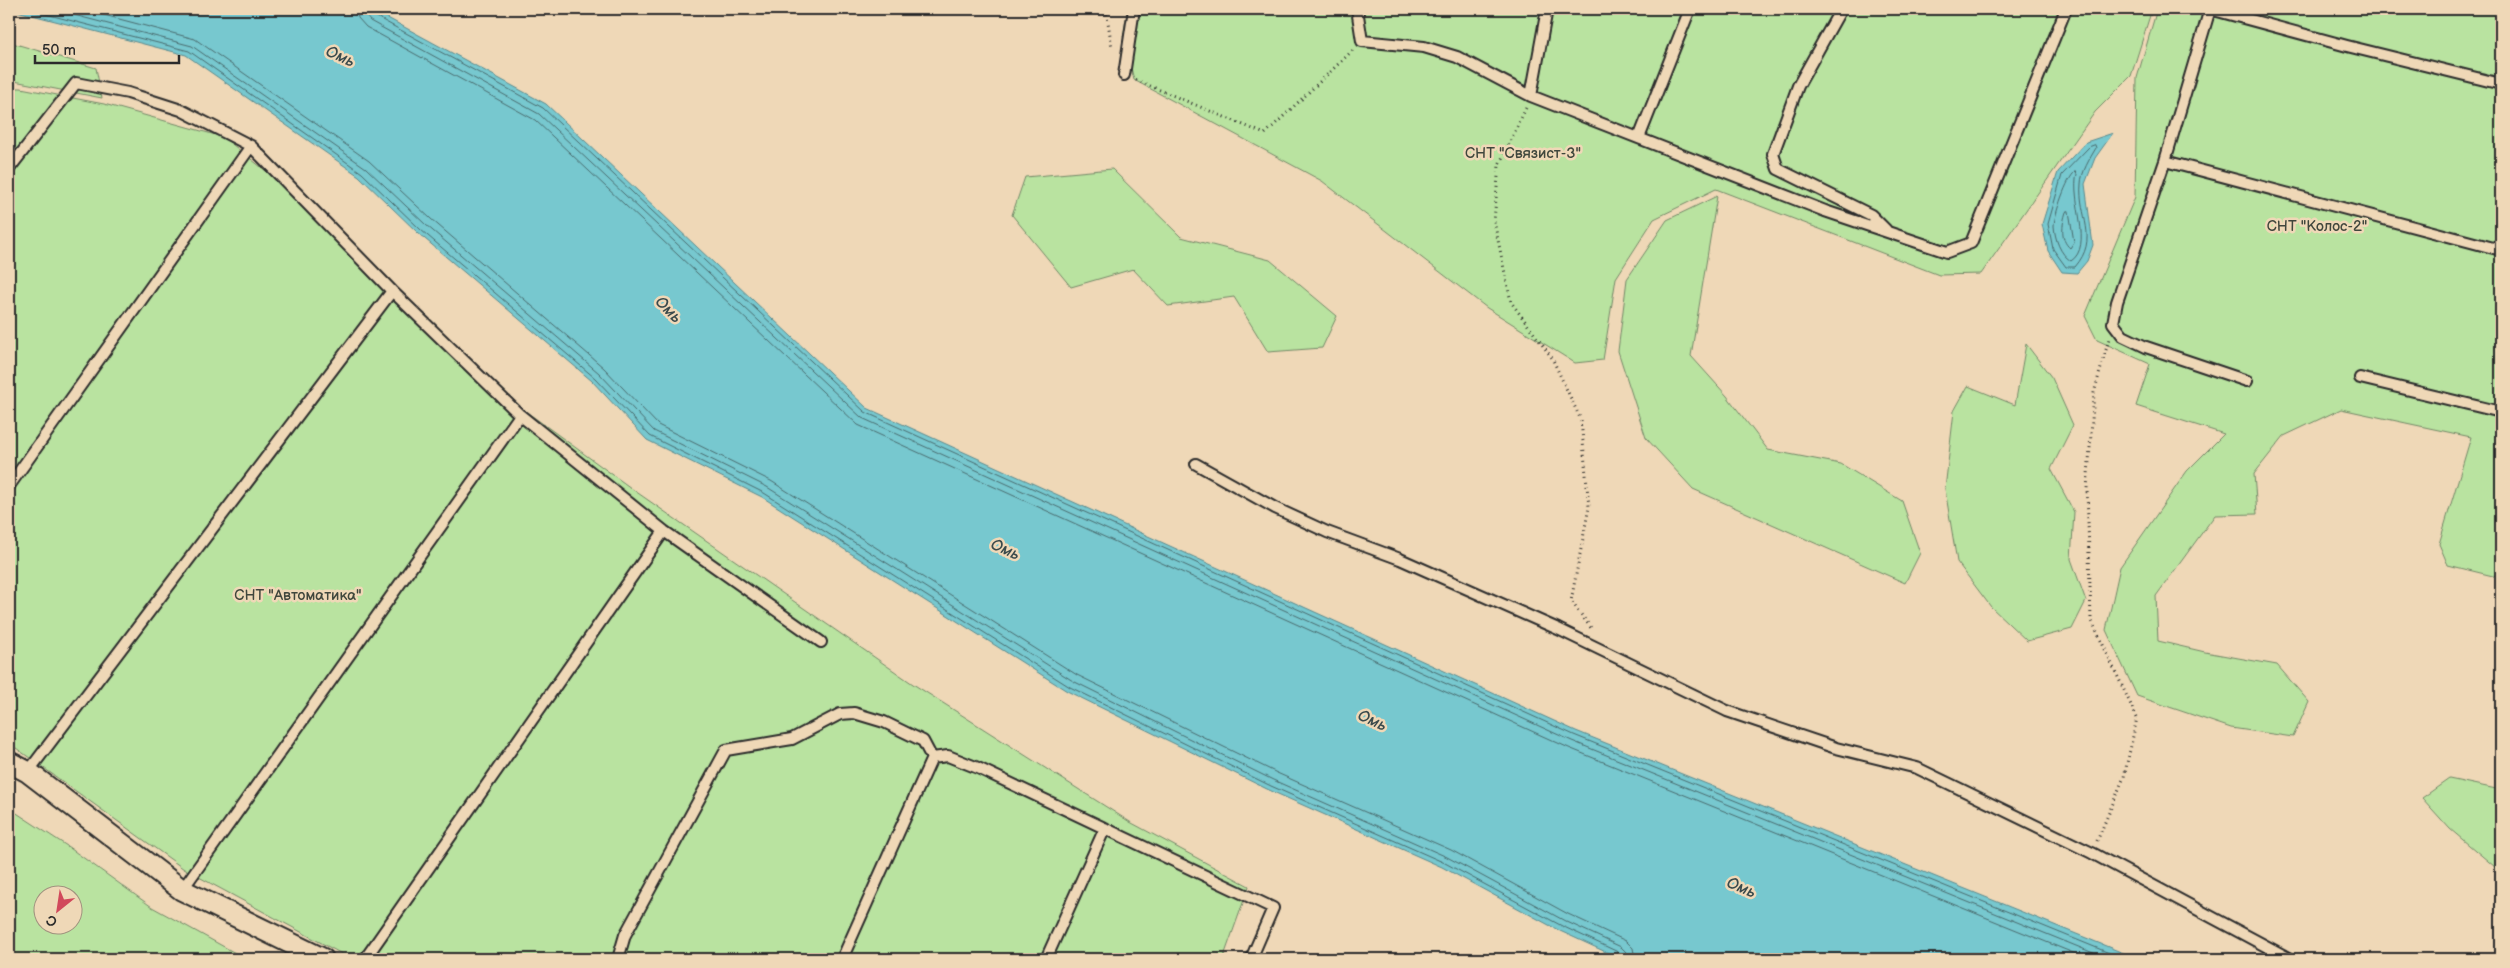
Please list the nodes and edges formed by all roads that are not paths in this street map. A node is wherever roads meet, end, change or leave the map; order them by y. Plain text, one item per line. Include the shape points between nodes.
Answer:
1 (1134, 9) edge
2 (1358, 9) edge
3 (1547, 9) edge
4 (1690, 9) edge
5 (1840, 9) edge
6 (2066, 9) edge
7 (2210, 9) edge
8 (1124, 76) road end
9 (2501, 84) edge
10 (1531, 96) junction
11 (1639, 138) junction
12 (251, 146) junction
13 (2164, 161) junction
14 (9, 169) edge
15 (1888, 232) junction
16 (2501, 250) edge
17 (392, 291) junction
18 (2360, 378) dead end
19 (2247, 381) dead end
20 (2501, 412) edge
21 (520, 416) junction
22 (1196, 464) dead end
23 (9, 486) edge
24 (664, 532) junction
25 (821, 642) dead end
26 (932, 758) junction
27 (9, 762) edge
28 (28, 772) junction
29 (1105, 828) junction
30 (182, 890) junction
31 (323, 959) edge
32 (365, 959) edge
33 (618, 959) edge
34 (842, 959) edge
35 (1046, 959) edge
36 (1251, 959) edge
37 (2290, 959) edge

1 - 8 lane
2 - 10 lane via 1362,41 1424,47 1458,57
3 - 10 lane
4 - 11 lane
5 - 15 lane via 1798,86 1773,154 1778,169 1871,215
6 - 15 lane via 1971,244 1947,252
7 - 9 lane
7 - 13 lane
10 - 11 lane
11 - 15 lane via 1824,211
12 - 14 lane via 181,110 128,93 76,84
12 - 17 lane
12 - 23 lane
13 - 16 lane
13 - 19 lane via 2113,323 2123,336 2146,347
17 - 21 lane
17 - 28 lane
18 - 20 lane
21 - 24 lane
21 - 30 lane
22 - 37 lane via 1275,508 1327,532 1400,559 1611,654 1727,711 1836,748 1917,768 2092,853
24 - 25 lane
24 - 32 lane
26 - 29 lane via 948,756 978,768
26 - 33 lane via 923,741 884,722 854,713 840,714 792,739 726,750 625,935
26 - 34 lane
27 - 28 street
28 - 30 street
29 - 35 lane
29 - 36 lane via 1273,908
30 - 31 street

